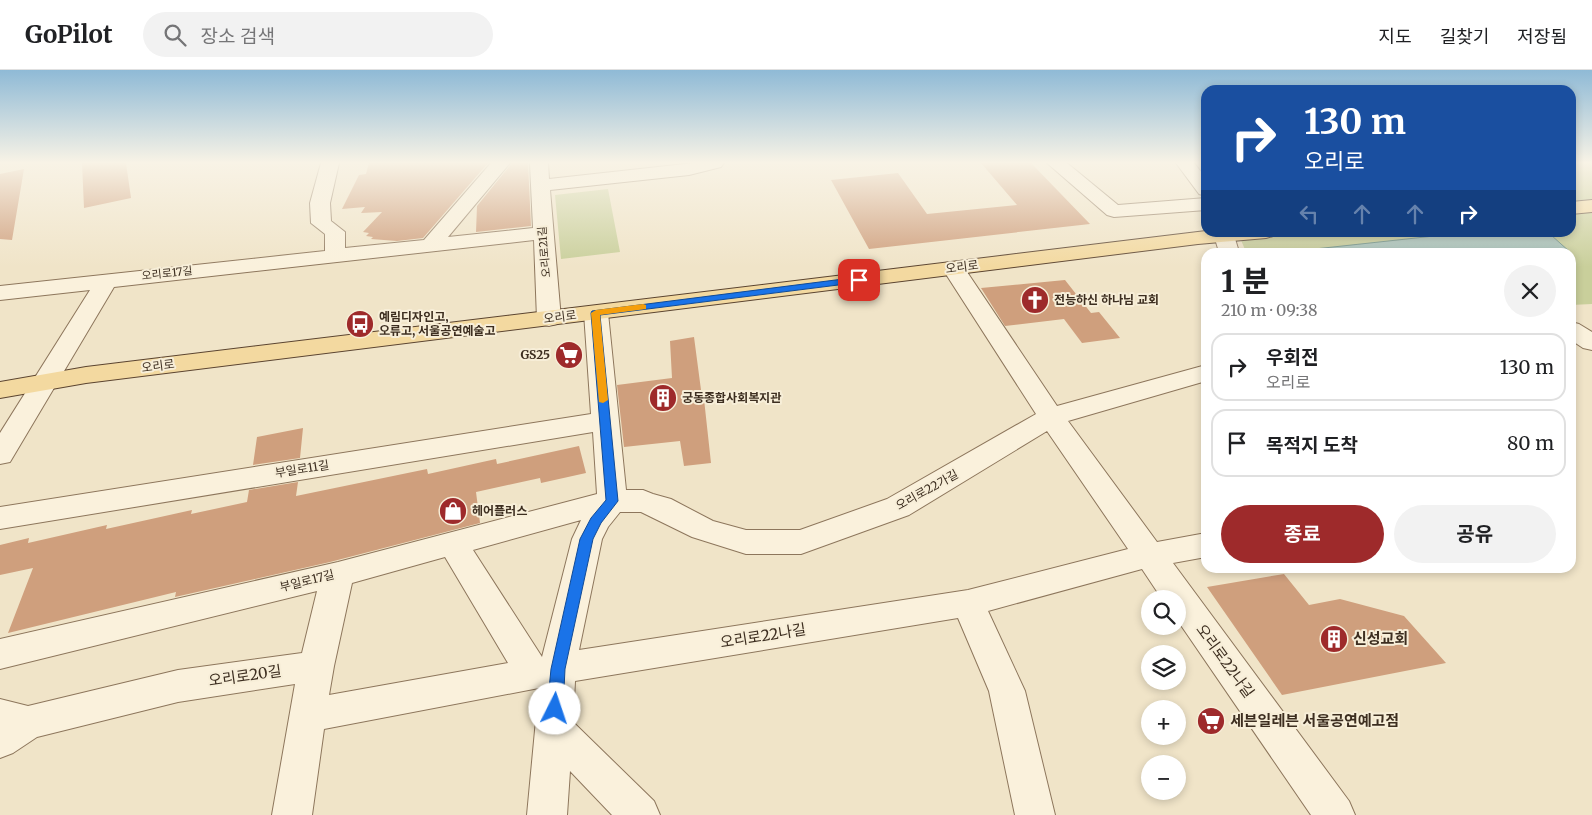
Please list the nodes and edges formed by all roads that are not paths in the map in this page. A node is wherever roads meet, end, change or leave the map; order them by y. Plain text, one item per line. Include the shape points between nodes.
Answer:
1 (321, 198) edge
2 (471, 198) edge
3 (541, 198) edge
4 (1098, 198) edge
5 (1201, 204) edge
6 (1592, 206) edge
7 (1576, 208) edge
8 (542, 233) junction
9 (1240, 237) edge
10 (1225, 240) edge
11 (430, 244) junction
12 (335, 254) junction
13 (953, 268) junction
14 (107, 280) junction
15 (0, 293) edge
16 (596, 313) junction
17 (1592, 317) edge
18 (1576, 318) edge
19 (549, 319) junction
20 (1576, 332) edge
21 (1592, 343) edge
22 (1201, 375) edge
23 (45, 382) junction
24 (0, 390) edge
25 (1051, 417) junction
26 (605, 421) junction
27 (0, 455) edge
28 (612, 501) junction
29 (0, 518) edge
30 (453, 544) junction
31 (1201, 546) edge
32 (1150, 555) junction
33 (338, 574) junction
34 (968, 603) junction
35 (0, 654) edge
36 (316, 666) junction
37 (546, 671) junction
38 (308, 716) junction
39 (9, 727) edge
40 (554, 729) junction
41 (292, 815) edge
42 (548, 815) edge
43 (640, 815) edge
44 (1035, 815) edge
45 (1335, 815) edge

1 - 12 street via 321,223 335,232
2 - 11 street
3 - 8 street, 오리로21길
4 - 5 street via 1114,211
6 - 7 main road
8 - 11 street, 오리로17길
8 - 19 street, 오리로21길
9 - 10 main road, 오리로
10 - 13 main road, 오리로
11 - 12 street, 오리로17길
12 - 14 street, 오리로17길
13 - 16 main road, 오리로
13 - 25 street, 오리로22나길
14 - 15 street, 오리로17길
14 - 23 street
16 - 19 main road, 오리로
16 - 26 street
17 - 18 street
19 - 23 main road, 오리로
20 - 21 street
22 - 25 street, 오리로22가길
23 - 24 main road, 오리로
23 - 27 street
25 - 28 street, 오리로22가길 via 898,507 801,542 746,542 703,530 660,507 643,502
25 - 32 street, 오리로22나길
26 - 28 street
26 - 29 street, 부일로11길
28 - 30 street, 부일로17길
28 - 37 street via 587,539
30 - 33 street, 부일로17길
30 - 37 street
31 - 32 street, 오리로22나길
32 - 34 street, 오리로22나길
32 - 45 street, 오리로22나길
33 - 35 street, 부일로17길
33 - 36 street
34 - 37 street, 오리로22나길
34 - 44 street via 1007,691
36 - 38 street
36 - 39 street, 오리로20길 via 178,686
37 - 38 street, 오리로22나길
37 - 40 street
38 - 41 street
40 - 42 street
40 - 43 street

